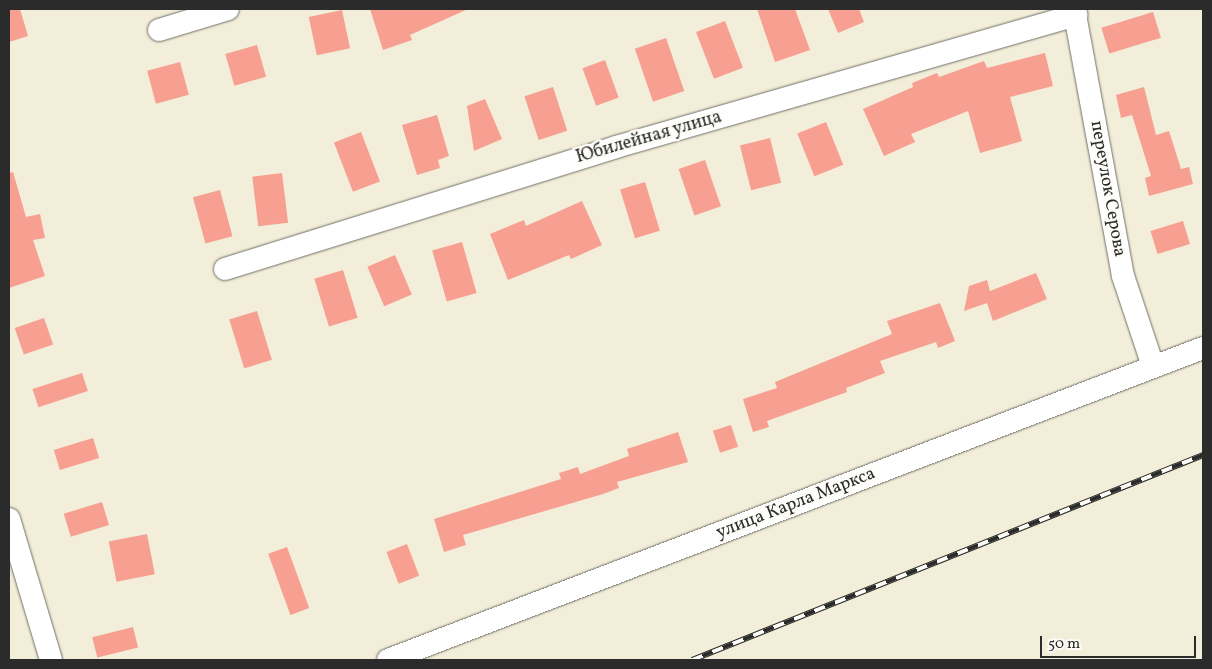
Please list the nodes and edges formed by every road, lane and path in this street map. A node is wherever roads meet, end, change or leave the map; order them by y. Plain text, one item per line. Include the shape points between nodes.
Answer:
1 (228, 9) edge
2 (1075, 12) edge
3 (159, 30) dead end
4 (225, 269) dead end
5 (1203, 348) edge
6 (1153, 366) junction
7 (9, 519) edge
8 (51, 660) edge
9 (388, 660) edge

1 - 3 street
2 - 4 street, Юбилейная улица via 616,147
2 - 6 street, переулок Серова via 1123,276
5 - 6 street, улица Карла Маркса
6 - 9 street, улица Карла Маркса
7 - 8 street

